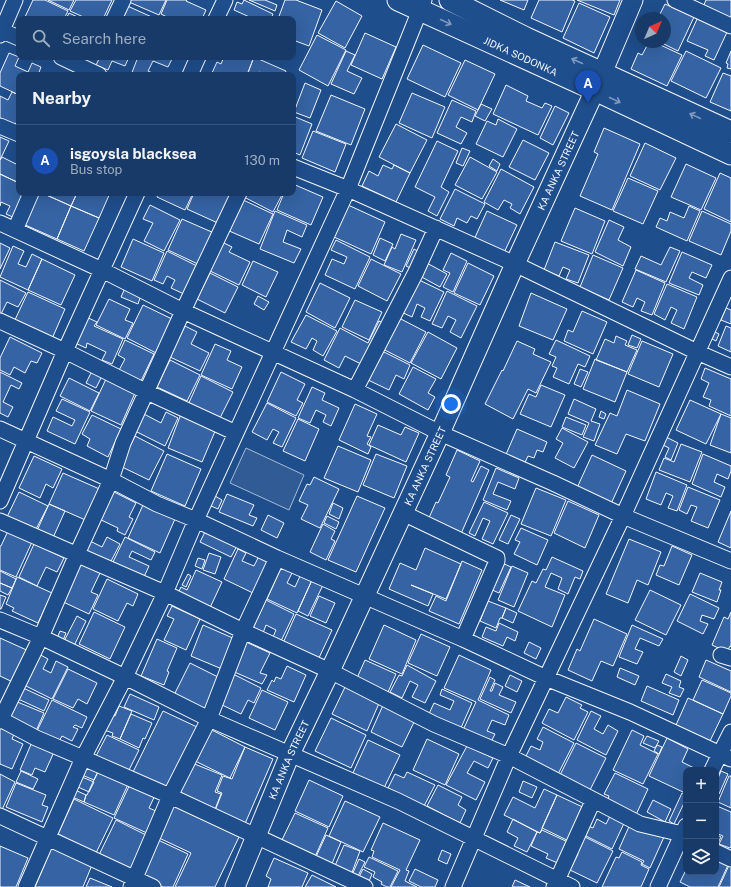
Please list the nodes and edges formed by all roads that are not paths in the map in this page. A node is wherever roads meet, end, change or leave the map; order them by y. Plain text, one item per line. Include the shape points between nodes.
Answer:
1 (16, 0) edge
2 (123, 0) edge
3 (225, 0) edge
4 (398, 0) edge
5 (450, 0) edge
6 (633, 0) edge
7 (675, 0) edge
8 (422, 5) edge
9 (115, 16) edge
10 (217, 16) edge
11 (731, 26) edge
12 (1, 32) edge
13 (16, 37) edge
14 (69, 60) edge
15 (197, 60) edge
16 (92, 69) edge
17 (191, 72) edge
18 (599, 82) junction
19 (0, 126) edge
20 (731, 132) edge
21 (16, 133) edge
22 (731, 154) edge
23 (296, 168) edge
24 (348, 188) junction
25 (30, 196) edge
26 (136, 196) edge
27 (238, 196) edge
28 (0, 223) edge
29 (436, 228) junction
30 (15, 230) junction
31 (516, 264) junction
32 (102, 270) junction
33 (731, 278) edge
34 (183, 311) junction
35 (0, 321) edge
36 (65, 351) junction
37 (273, 352) junction
38 (698, 352) junction
39 (731, 367) edge
40 (355, 390) junction
41 (146, 392) junction
42 (0, 429) edge
43 (236, 433) junction
44 (440, 434) junction
45 (26, 441) junction
46 (111, 480) junction
47 (0, 501) edge
48 (403, 513) junction
49 (623, 516) junction
50 (196, 520) junction
51 (0, 521) edge
52 (77, 554) junction
53 (277, 558) junction
54 (731, 561) edge
55 (165, 593) junction
56 (365, 595) junction
57 (0, 620) edge
58 (243, 631) junction
59 (41, 638) junction
60 (463, 639) junction
61 (330, 671) junction
62 (125, 678) junction
63 (546, 678) junction
64 (0, 720) edge
65 (209, 720) junction
66 (731, 732) edge
67 (290, 754) junction
68 (509, 756) junction
69 (726, 756) edge
70 (83, 758) junction
71 (715, 767) edge
72 (170, 796) junction
73 (593, 801) junction
74 (0, 816) edge
75 (683, 832) edge
76 (256, 836) junction
77 (683, 836) edge
78 (47, 838) junction
79 (474, 838) junction
80 (719, 853) edge
81 (731, 859) edge
82 (133, 883) edge
83 (556, 884) edge
84 (26, 887) edge
85 (153, 887) edge
86 (235, 887) edge
87 (365, 887) edge
88 (453, 887) edge
89 (572, 887) edge
90 (658, 887) edge

1 - 12 street
2 - 9 street
3 - 10 street
4 - 8 main road, JIDKA SODONKA
18 -> 5 main road, JIDKA SODONKA via 526,38
6 - 18 street, KA ANKA STREET
7 - 11 street
8 -> 18 main road, JIDKA SODONKA
8 - 24 street
12 - 13 street
14 - 16 street
15 - 17 street
20 -> 18 main road, JIDKA SODONKA
18 -> 22 main road, JIDKA SODONKA
18 - 31 street, KA ANKA STREET
19 - 21 street
23 - 24 street
24 - 29 street
24 - 37 street
25 - 30 street
26 - 32 street
27 - 34 street
28 - 30 street
29 - 31 street
29 - 40 street
30 - 32 street
31 - 38 street
31 - 44 street, KA ANKA STREET
32 - 34 street
32 - 36 street
33 - 38 street
34 - 37 street
34 - 41 street
35 - 36 street
36 - 41 street
36 - 45 street
37 - 40 street
37 - 43 street
38 - 39 street
38 - 49 street
40 - 44 street
41 - 43 street
41 - 46 street via 123,443
42 - 45 street
43 - 50 street
44 - 48 street, KA ANKA STREET
44 - 49 street
45 - 46 street
45 - 47 street
46 - 50 street via 157,504
46 - 52 street
48 - 56 street, KA ANKA STREET
48 - 60 street via 497,558
49 - 54 street
49 - 63 street
50 - 53 street
50 - 55 street
51 - 52 street
52 - 55 street
52 - 59 street
53 - 56 street
53 - 58 street
55 - 58 street
55 - 62 street
56 - 60 street
56 - 61 street, KA ANKA STREET
57 - 59 street
58 - 61 street
58 - 65 street
59 - 62 street
59 - 64 street
60 - 63 street
61 - 67 street, KA ANKA STREET
61 - 68 street via 434,724
62 - 65 street
62 - 70 street
63 - 68 street
63 - 69 street via 630,712
64 - 70 street
65 - 67 street
65 - 72 street
66 - 69 street
67 - 76 street, KA ANKA STREET
67 - 79 street via 398,801
68 - 73 street
68 - 79 street
69 - 71 street
70 - 72 street
70 - 78 street
72 - 76 street
72 - 82 street
73 - 75 street via 640,824
73 - 83 street
74 - 78 street
76 - 86 street, KA ANKA STREET
76 - 87 street
77 - 90 street
78 - 82 street
78 - 84 street
79 - 83 street
79 - 88 street
80 - 81 street
82 - 85 street
83 - 89 street

